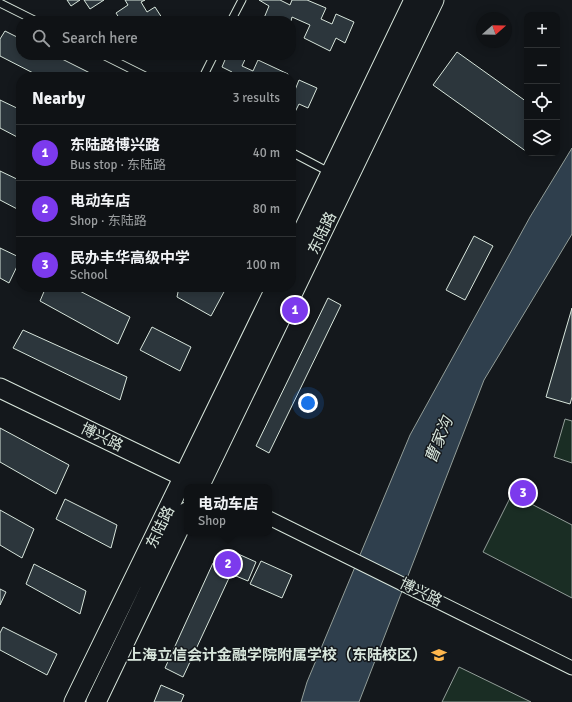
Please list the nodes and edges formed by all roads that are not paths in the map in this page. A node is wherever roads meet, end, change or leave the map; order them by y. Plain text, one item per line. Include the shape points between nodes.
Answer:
1 (242, 0) edge
2 (414, 0) edge
3 (434, 0) edge
4 (0, 3) edge
5 (26, 16) edge
6 (234, 16) edge
7 (113, 60) edge
8 (212, 60) edge
9 (137, 72) edge
10 (206, 72) edge
11 (296, 155) edge
12 (331, 173) junction
13 (296, 246) edge
14 (296, 282) edge
15 (274, 292) edge
16 (291, 292) edge
17 (0, 388) edge
18 (197, 484) edge
19 (184, 507) edge
20 (184, 518) edge
21 (272, 519) edge
22 (572, 668) edge
23 (74, 702) edge
24 (96, 702) edge

1 - 6 lane
2 - 12 main road, 东陆路
3 - 14 main road, 东陆路
4 - 5 lane
7 - 9 lane
8 - 10 lane
11 - 12 lane
12 - 13 main road, 东陆路
15 - 18 main road, 东陆路
16 - 18 main road, 东陆路
17 - 18 main road, 博兴路
19 - 23 main road, 东陆路
20 - 24 main road, 东陆路
21 - 22 street, 博兴路

